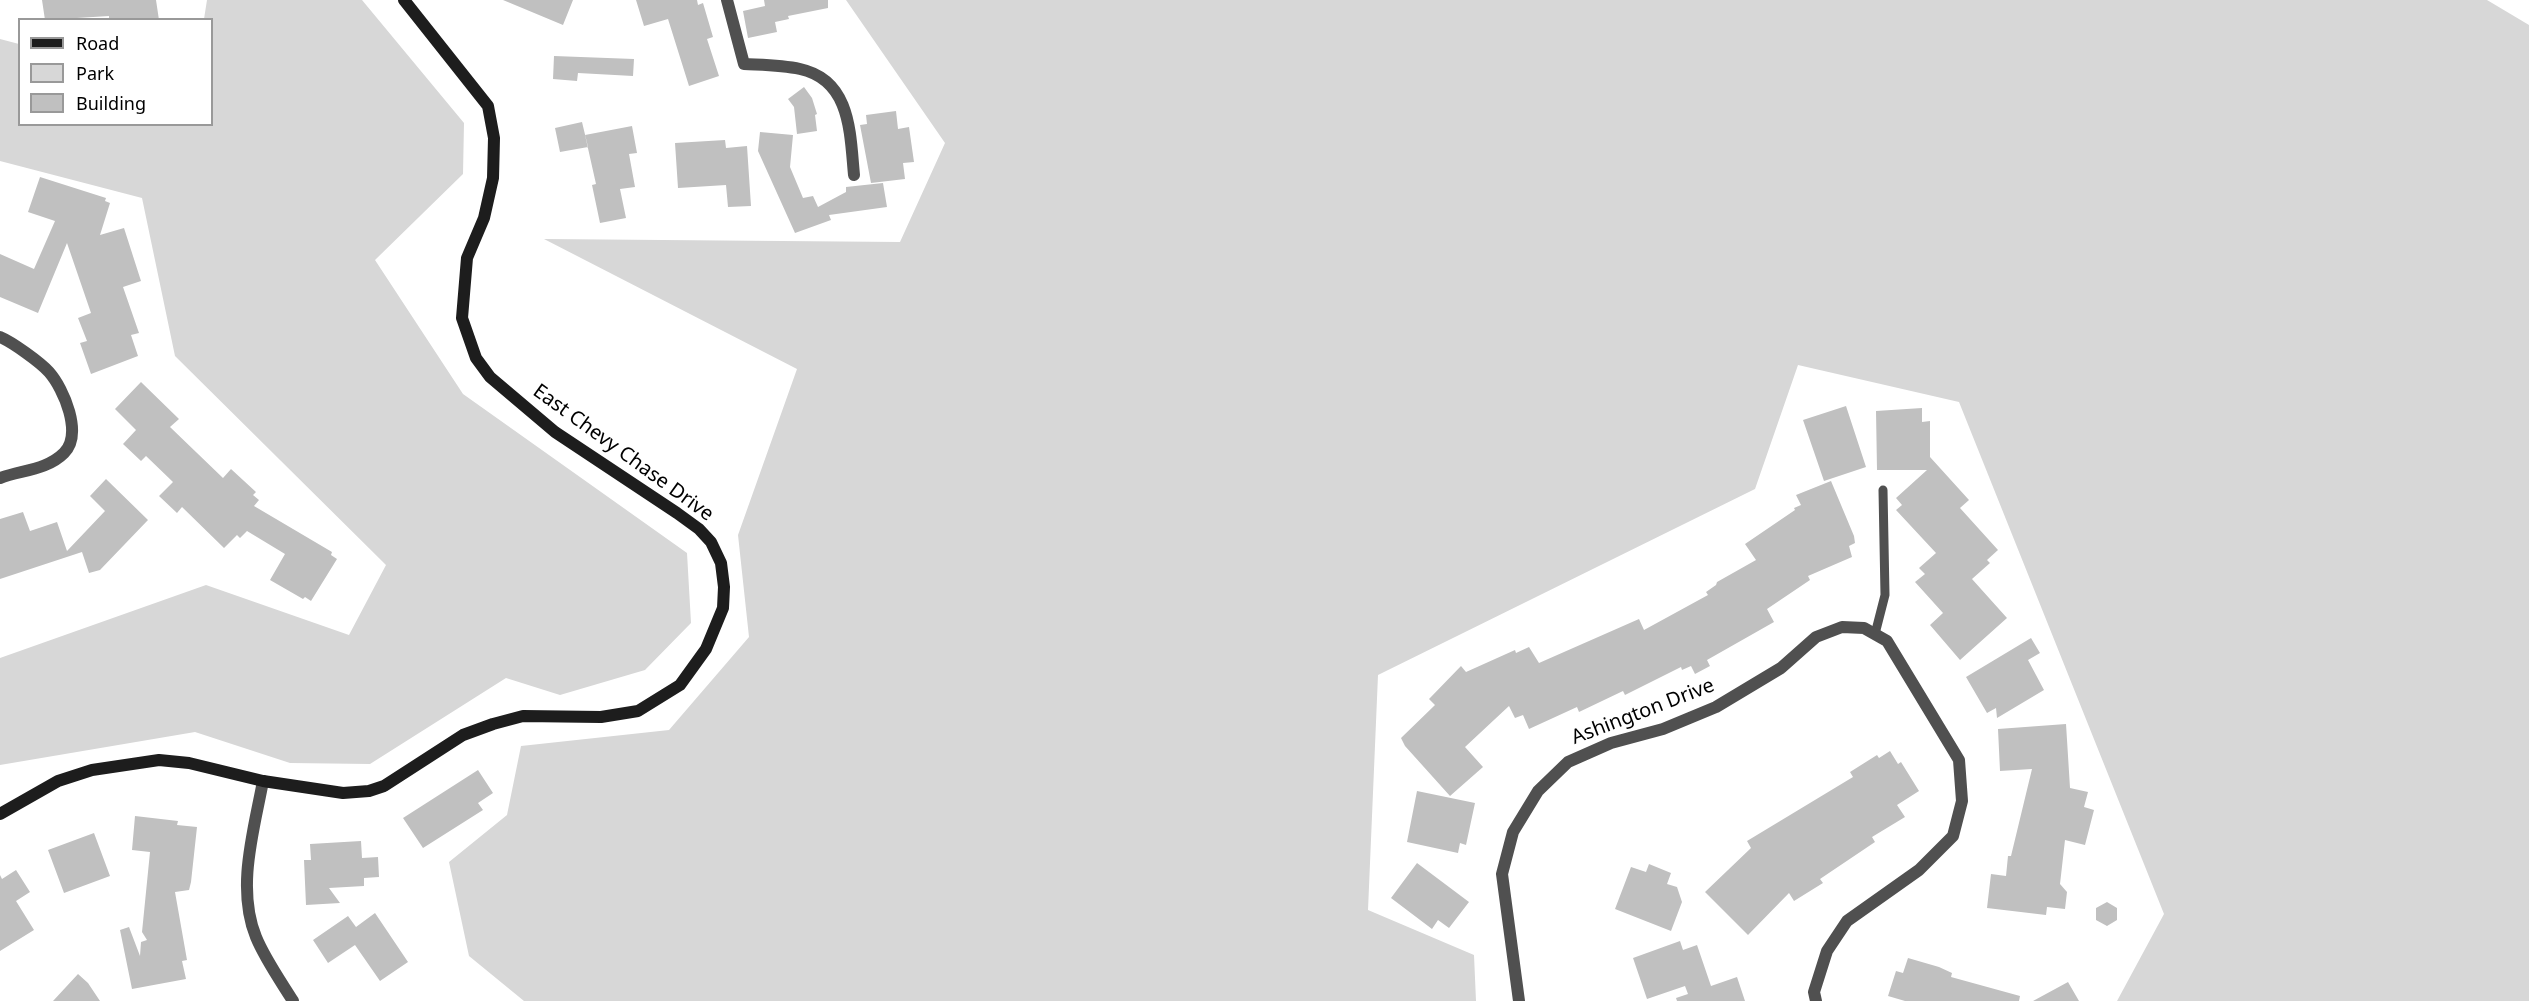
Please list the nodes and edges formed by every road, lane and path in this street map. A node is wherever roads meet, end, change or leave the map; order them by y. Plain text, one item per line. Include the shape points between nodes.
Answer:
1 (404, 0) edge
2 (727, 0) edge
3 (854, 175) dead end
4 (0, 337) edge
5 (0, 478) edge
6 (1883, 490) dead end
7 (1875, 634) junction
8 (263, 781) junction
9 (0, 814) edge
10 (293, 1001) edge
11 (1520, 1001) edge
12 (1816, 1001) edge

1 - 8 main road, East Chevy Chase Drive via 488,106 494,138 492,178 484,218 467,258 462,318 476,358 490,377 555,432 699,529 711,542 721,563 723,608 706,649 680,685 638,711 601,717 523,716 493,724 463,735 384,786 369,791 343,793
2 - 3 street via 744,64 801,69 817,75 837,91 849,117
4 - 5 street via 49,371 67,401 73,428 66,451 45,466
6 - 7 lane via 1885,595
7 - 11 street, Ashington Drive via 1864,628 1842,627 1816,637 1781,668 1716,707 1568,762 1538,791 1513,832 1502,874
7 - 12 street via 1887,641 1959,760 1962,801 1953,836 1919,870 1847,921 1827,951 1814,992
8 - 9 main road, East Chevy Chase Drive via 159,760 92,770 58,781
8 - 10 street via 247,875 247,909 255,936

